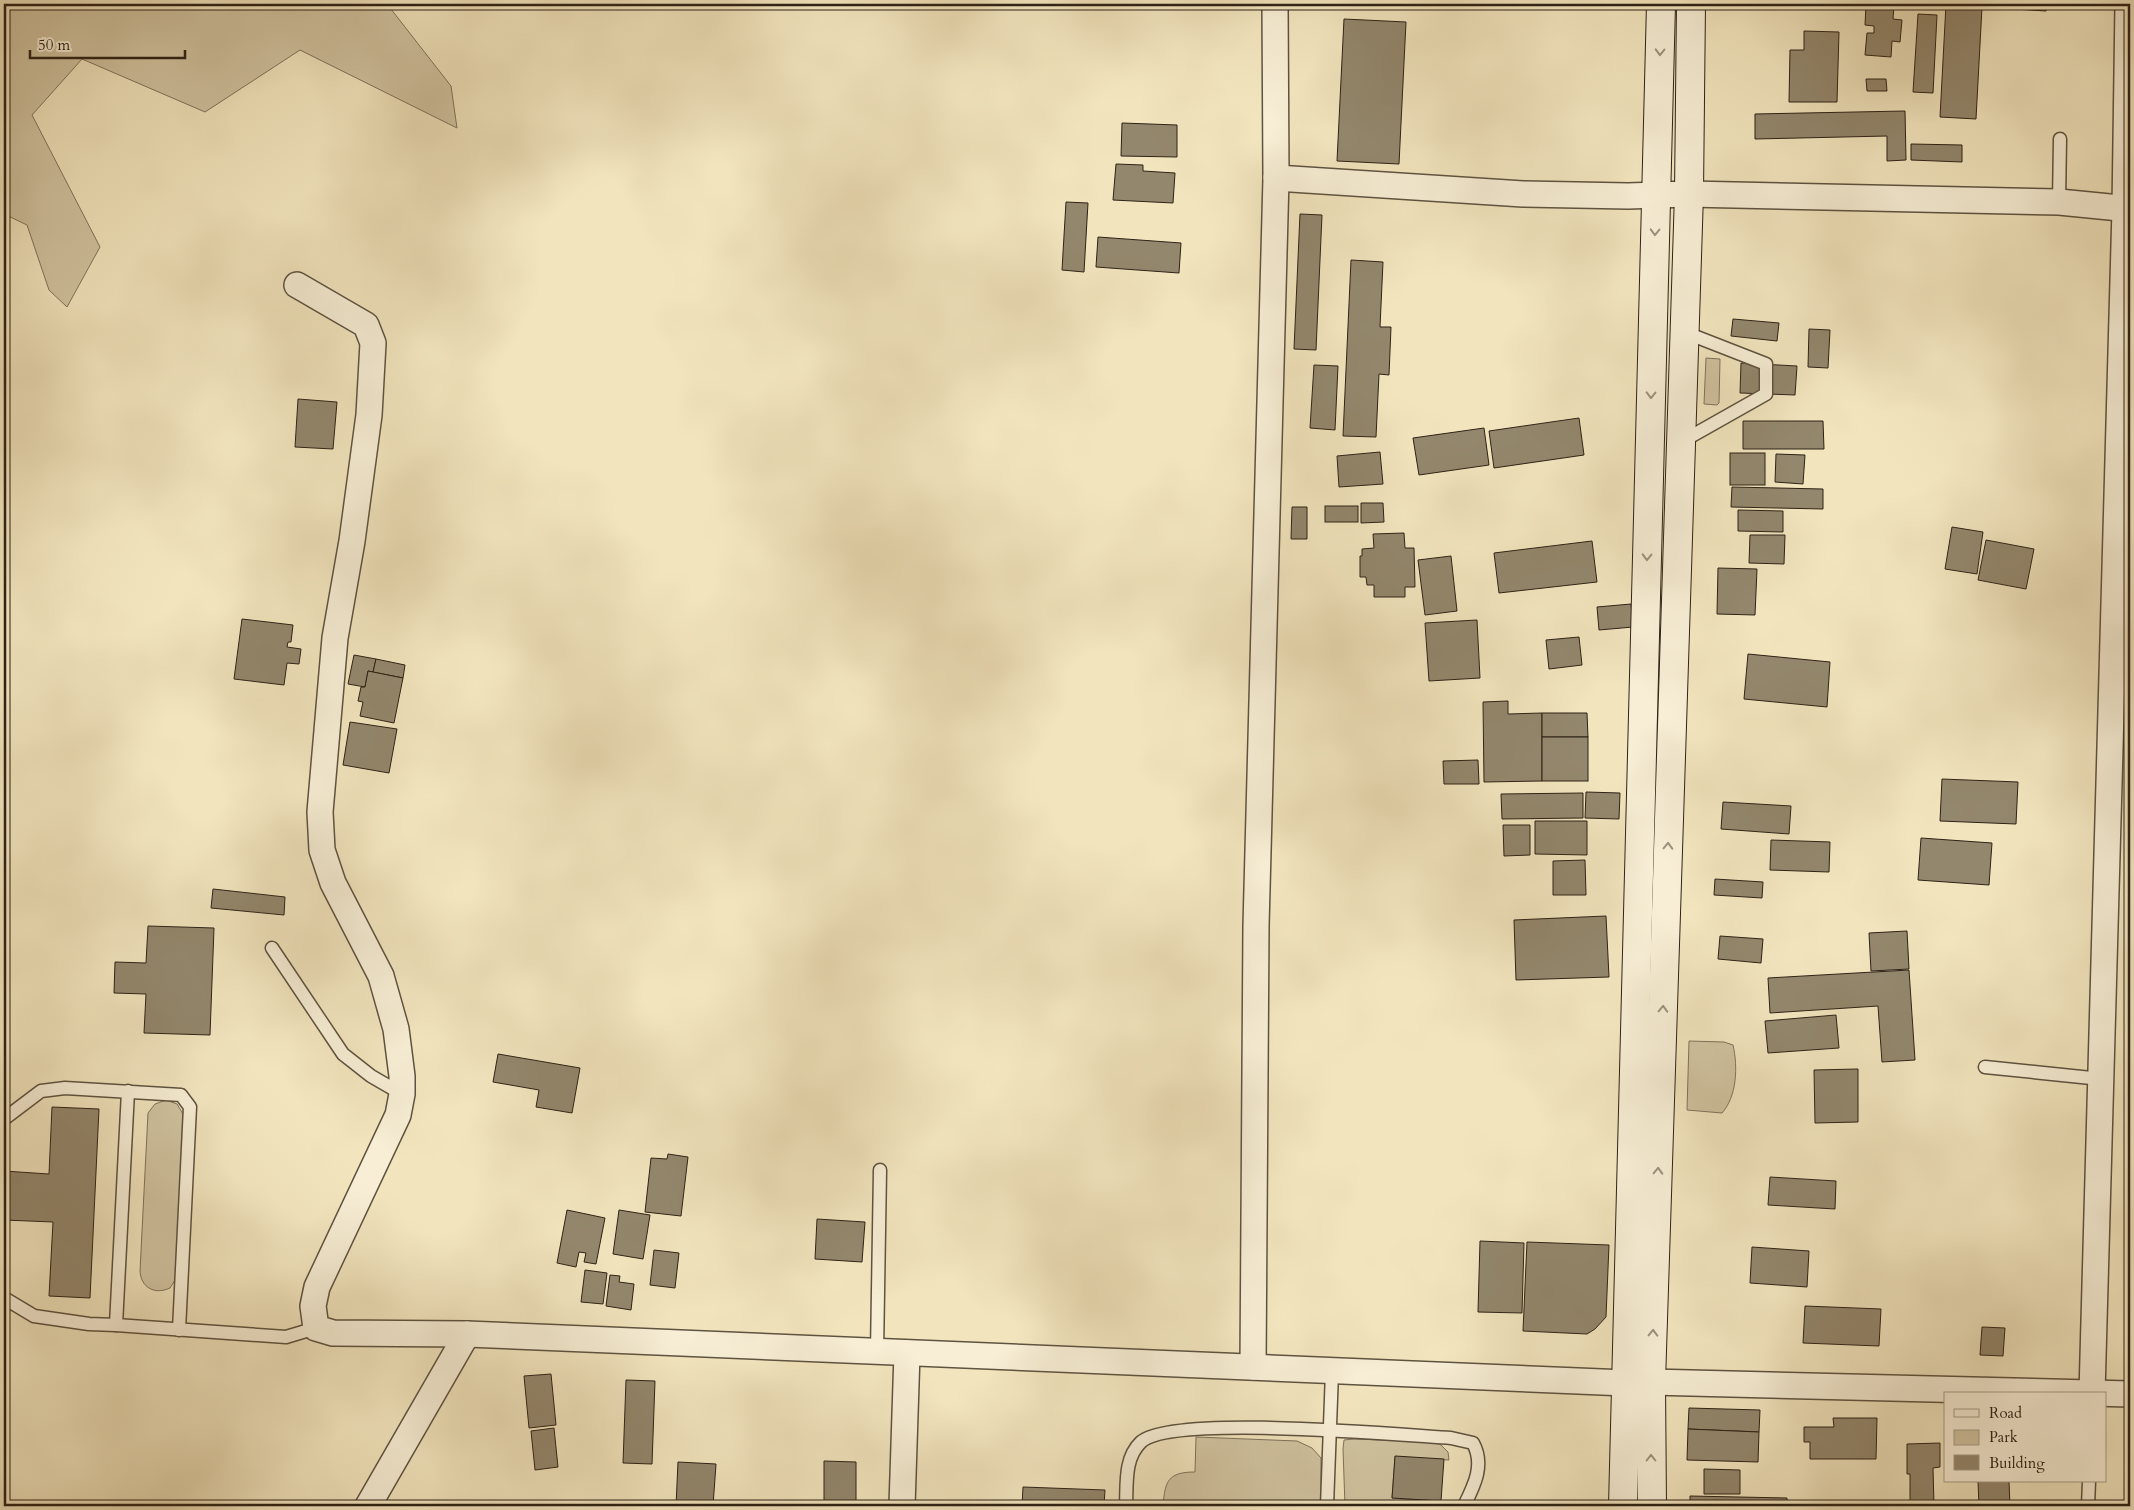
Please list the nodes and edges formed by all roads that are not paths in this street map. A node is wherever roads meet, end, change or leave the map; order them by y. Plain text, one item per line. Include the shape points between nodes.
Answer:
1 (1275, 4) edge
2 (1661, 4) edge
3 (1692, 4) edge
4 (2128, 4) edge
5 (2060, 140) dead end
6 (1276, 178) junction
7 (1656, 194) junction
8 (1689, 194) junction
9 (2059, 202) junction
10 (2128, 209) edge
11 (297, 285) dead end
12 (1684, 332) junction
13 (1681, 442) junction
14 (272, 948) dead end
15 (1985, 1067) dead end
16 (2101, 1079) junction
17 (128, 1091) junction
18 (402, 1094) junction
19 (4, 1119) edge
20 (880, 1170) dead end
21 (4, 1298) edge
22 (116, 1325) junction
23 (316, 1328) junction
24 (179, 1330) junction
25 (467, 1334) junction
26 (877, 1352) junction
27 (907, 1353) junction
28 (1253, 1367) junction
29 (1332, 1372) junction
30 (1639, 1383) junction
31 (2010, 1392) edge
32 (2092, 1392) edge
33 (2106, 1394) edge
34 (2130, 1394) edge
35 (1330, 1430) junction
36 (2089, 1482) edge
37 (368, 1506) edge
38 (902, 1506) edge
39 (1126, 1506) edge
40 (1327, 1506) edge
41 (1464, 1506) edge
42 (1623, 1506) edge
43 (1652, 1506) edge
44 (2088, 1506) edge

1 - 6 street
2 -> 7 street
3 - 8 street
4 - 10 street
5 - 9 lane
6 - 7 street via 1522,194
6 - 28 street via 1256,926
7 - 8 street
7 -> 30 street
8 - 9 street
8 - 12 street
9 - 10 street
10 - 16 street
11 - 18 street via 366,324 373,343 369,415 335,638 320,812 322,850 333,883 381,976 396,1029
12 - 13 street
12 - 13 lane via 1766,364 1766,394
30 -> 13 street
14 - 18 lane via 343,1054
15 - 16 lane
16 - 32 street
17 - 19 lane via 65,1088 41,1092
17 - 22 lane
17 - 24 lane via 181,1095 190,1107
18 - 23 street via 398,1115 317,1287 313,1306
20 - 26 lane
21 - 22 lane via 34,1316
22 - 24 lane
23 - 24 lane via 286,1337
23 - 25 street via 333,1333
25 - 26 street
25 - 37 street
26 - 27 street
27 - 28 street
27 - 38 street
28 - 29 street
29 - 30 street
29 - 35 lane
30 - 31 street
30 - 42 street
43 -> 30 street
33 - 34 street
35 - 39 lane via 1229,1427 1162,1432 1143,1440 1133,1452 1128,1468
35 - 40 lane
35 - 41 lane via 1451,1438 1473,1443 1479,1462 1475,1482
36 - 44 lane

